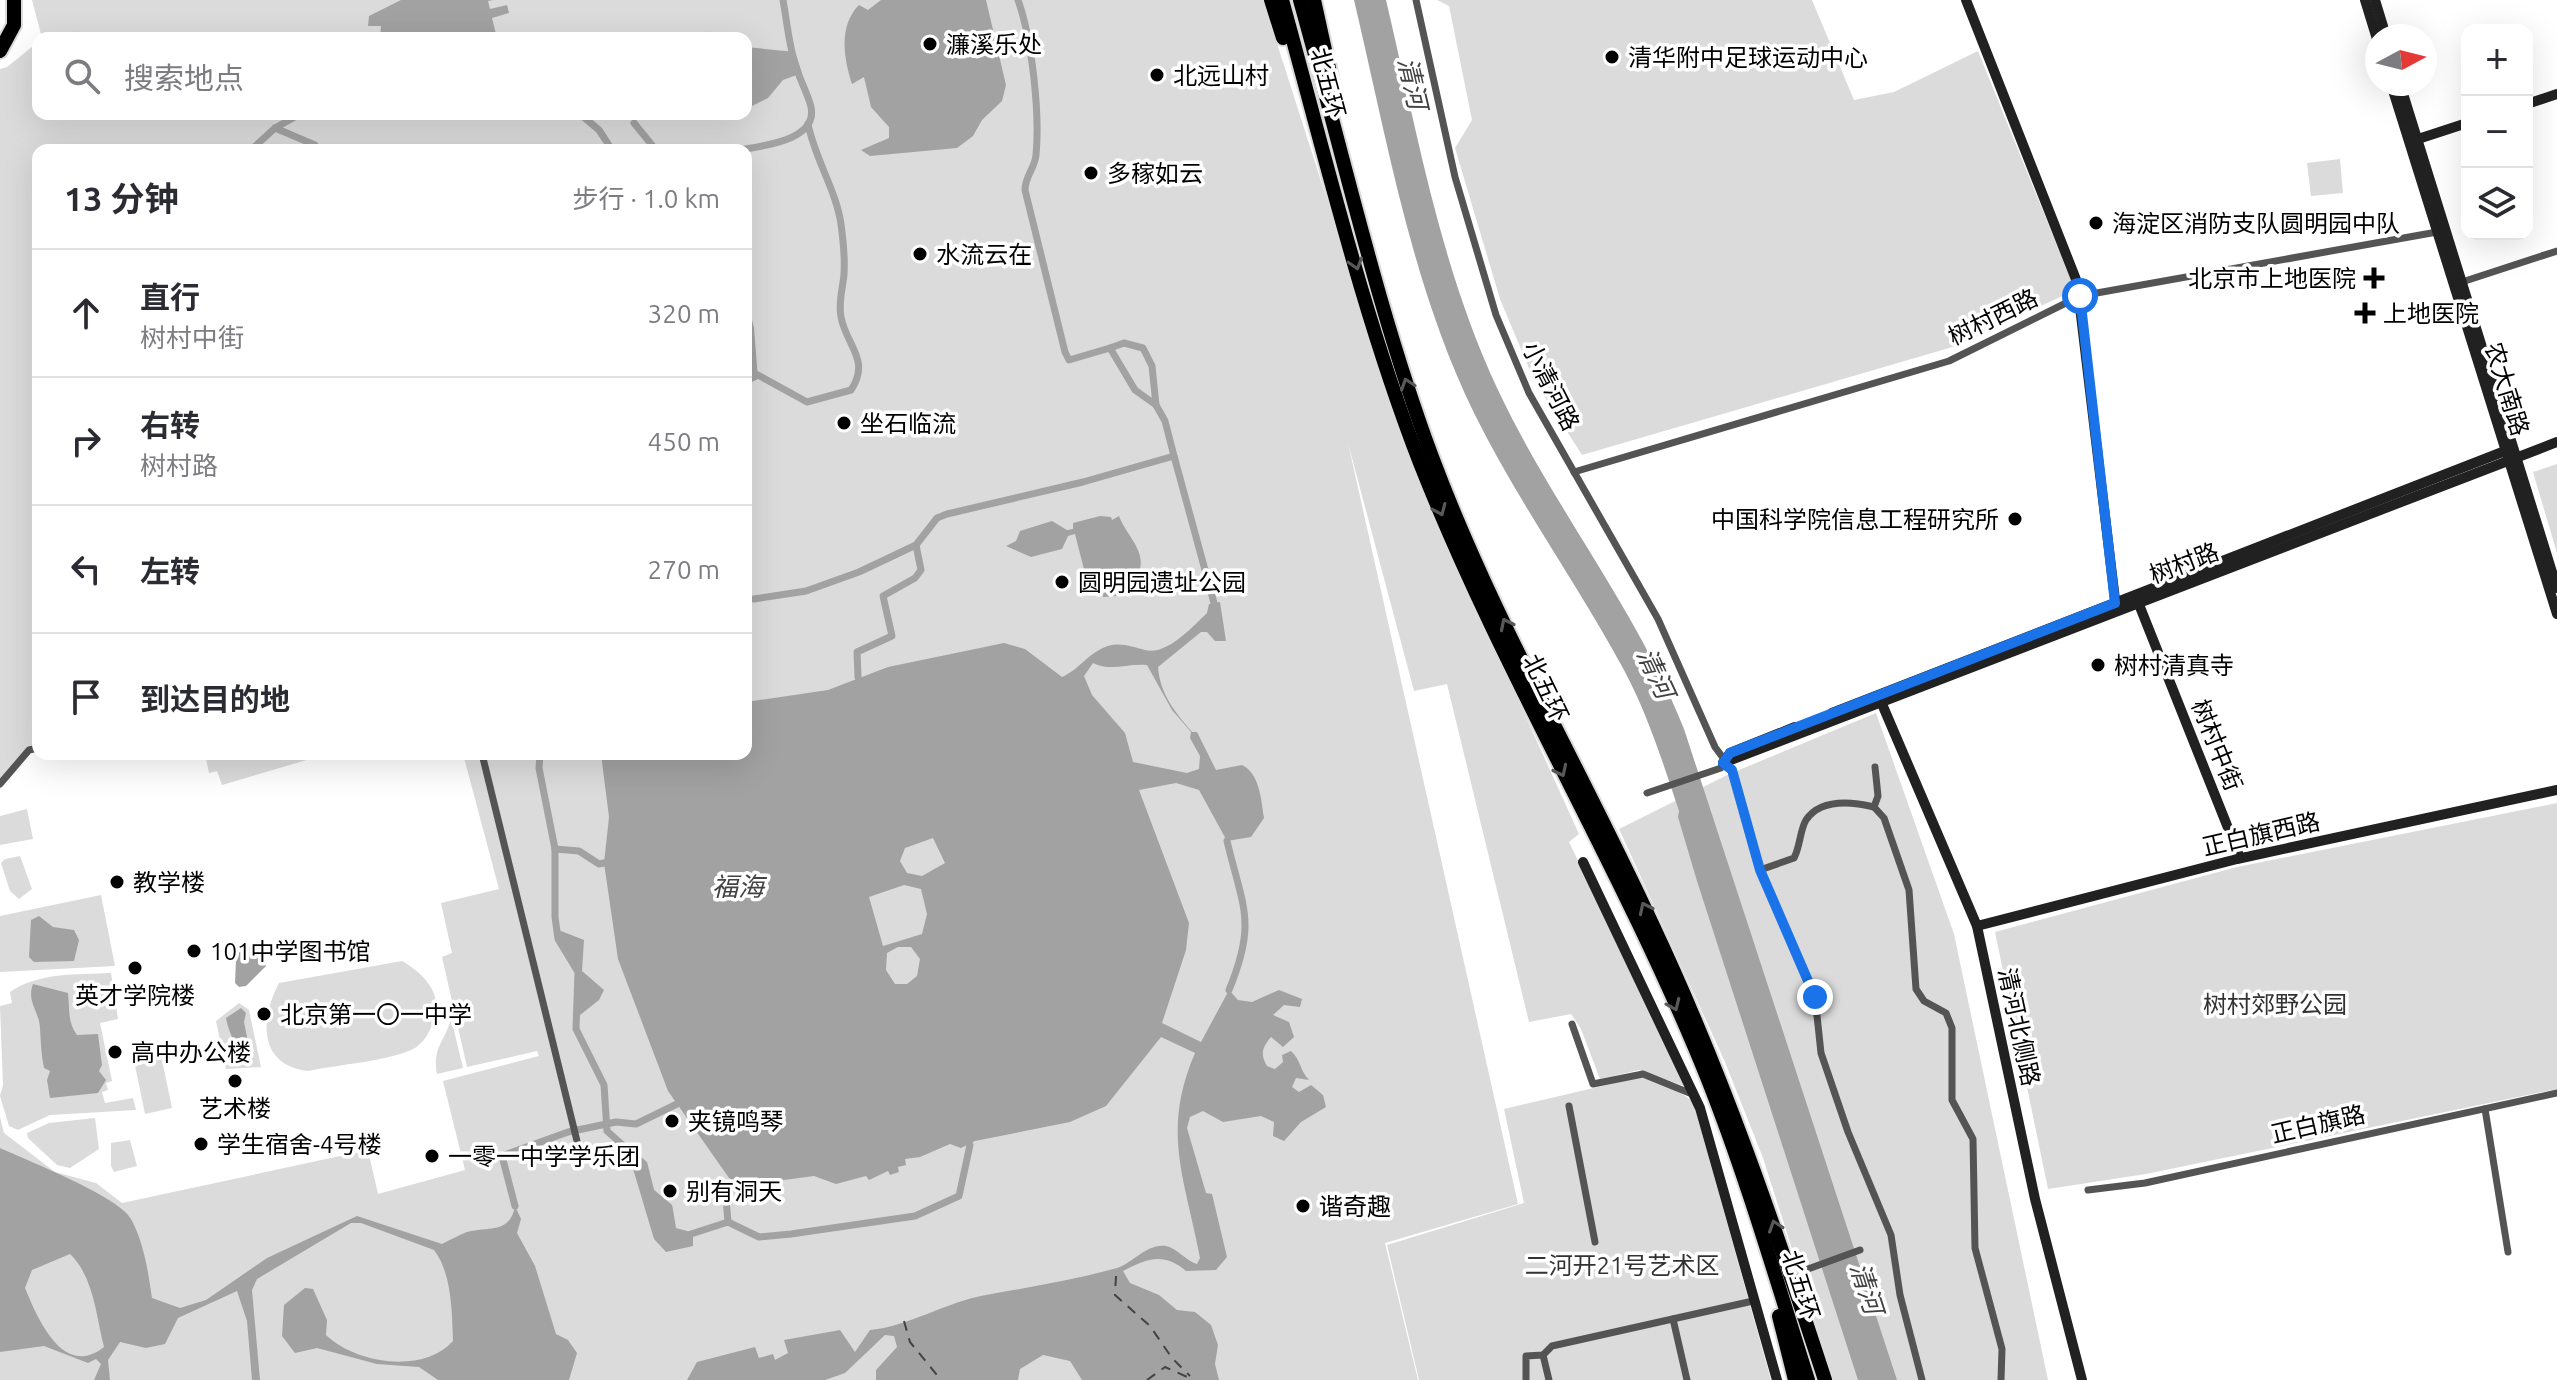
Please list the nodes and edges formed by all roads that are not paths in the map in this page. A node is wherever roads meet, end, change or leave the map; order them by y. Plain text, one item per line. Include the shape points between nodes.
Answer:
1 (14, 0) edge
2 (1271, 0) edge
3 (1282, 0) edge
4 (1301, 0) edge
5 (1314, 0) edge
6 (1416, 0) edge
7 (1966, 0) edge
8 (2365, 0) edge
9 (2375, 0) edge
10 (2372, 24) edge
11 (2382, 24) edge
12 (0, 51) edge
13 (2557, 94) edge
14 (2396, 96) edge
15 (2403, 96) edge
16 (2533, 102) edge
17 (2461, 125) edge
18 (2413, 141) junction
19 (1358, 218) junction
20 (1343, 223) junction
21 (2437, 232) junction
22 (2557, 251) edge
23 (2462, 282) junction
24 (2080, 296) junction
25 (2557, 442) edge
26 (2509, 455) junction
27 (1574, 472) junction
28 (2557, 588) edge
29 (2138, 602) junction
30 (2116, 607) junction
31 (2557, 614) edge
32 (1880, 698) junction
33 (32, 749) edge
34 (483, 760) edge
35 (1723, 763) junction
36 (1875, 767) dead end
37 (0, 784) edge
38 (2557, 790) edge
39 (1647, 793) dead end
40 (1874, 807) junction
41 (2240, 858) junction
42 (1583, 862) dead end
43 (1760, 870) junction
44 (1977, 926) junction
45 (1572, 1024) dead end
46 (2557, 1093) edge
47 (1694, 1095) junction
48 (1569, 1106) dead end
49 (2485, 1109) junction
50 (577, 1141) dead end
51 (2088, 1190) dead end
52 (1750, 1199) junction
53 (1595, 1242) dead end
54 (1860, 1250) dead end
55 (2508, 1252) dead end
56 (1812, 1268) dead end
57 (1753, 1301) junction
58 (1673, 1319) junction
59 (1543, 1355) junction
60 (1526, 1380) edge
61 (1549, 1380) edge
62 (1687, 1380) edge
63 (1777, 1380) edge
64 (1795, 1380) edge
65 (1808, 1380) edge
66 (1825, 1380) edge
67 (1922, 1380) edge
68 (2001, 1380) edge
69 (2082, 1380) edge

1 - 12 highway via 14,25
2 - 20 highway
3 - 20 highway, 北五环
4 - 19 highway, 北五环
5 - 19 highway
6 - 27 street, 小清河路 via 1455,177 1496,315 1529,393
7 - 24 street
8 - 10 street
9 - 11 street
13 - 16 street
14 - 18 street, 农大南路
15 - 18 street, 农大南路
17 - 18 street
18 - 21 street, 农大南路
18 - 23 street, 农大南路
66 -> 19 highway, 北五环 via 1719,1072 1481,572 1433,459
20 -> 52 highway, 北五环 via 1420,463 1469,578 1700,1062
21 - 24 street, 树村西路
21 - 26 street, 农大南路
22 - 23 street
23 - 26 street, 农大南路
24 - 27 street, 树村西路 via 1949,361
24 - 30 street
25 - 26 street, 树村路
26 - 28 street, 农大南路
26 - 29 street, 树村路
26 - 30 street, 树村路
26 - 31 street, 农大南路
27 - 35 street, 小清河路 via 1658,619
29 - 30 street, 树村路
29 - 41 street, 树村中街
30 - 32 street, 树村路
32 - 35 street, 树村路
32 - 44 street, 清河北侧路
33 - 37 street
34 - 50 street
35 - 39 street
35 - 43 street, 小清河路 via 1732,770
36 - 40 street
38 - 41 street, 正白旗西路
40 - 43 street via 1841,803 1817,811 1805,822 1794,858
40 - 68 street via 1884,818 1909,890 1916,989 1924,1001 1946,1013 1952,1028 1952,1100 1973,1139 1975,1248 2002,1349
41 - 44 street, 正白旗西路
42 - 47 street
43 - 67 street, 小清河路 via 1815,997 1821,1053 1891,1235
44 - 69 street, 清河北侧路 via 2035,1199
45 - 47 street via 1593,1084 1643,1074
46 - 49 street, 正白旗路
47 - 57 street via 1729,1200
48 - 53 street
49 - 51 street, 正白旗路 via 2145,1183
49 - 55 street
52 - 64 highway
52 - 65 highway, 北五环
54 - 56 street
57 - 58 street
57 - 63 street
58 - 59 street via 1552,1346
58 - 62 street
59 - 60 street via 1526,1356
59 - 61 street

